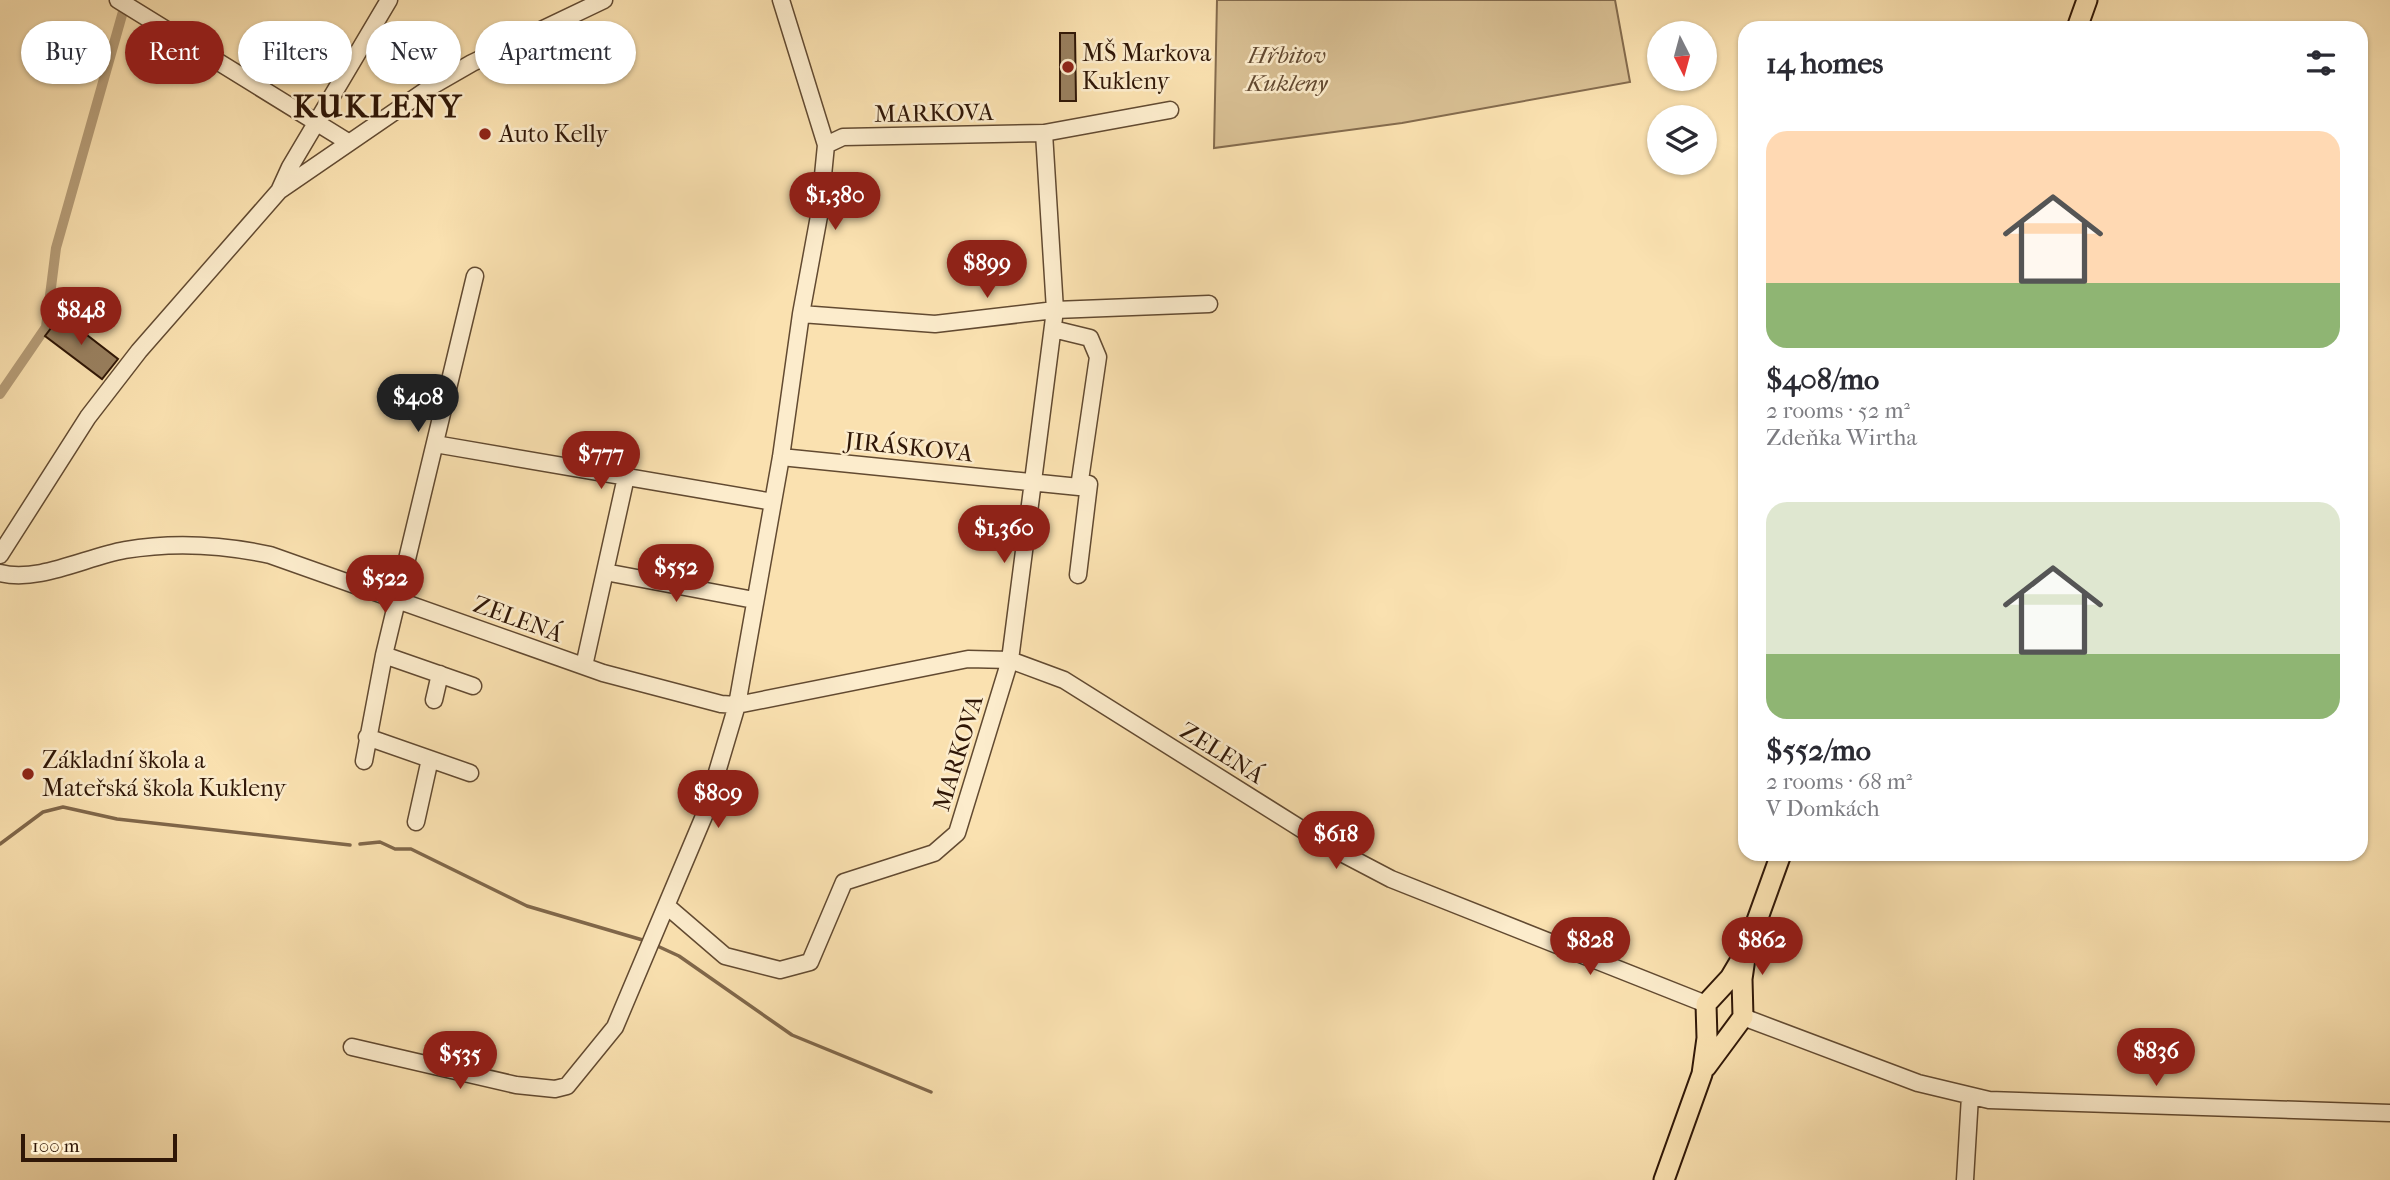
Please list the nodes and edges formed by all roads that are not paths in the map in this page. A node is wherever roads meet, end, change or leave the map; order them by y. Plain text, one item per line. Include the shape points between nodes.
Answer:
1 (389, 0) edge
2 (604, 0) edge
3 (781, 0) edge
4 (2087, 0) edge
5 (125, 4) edge
6 (2080, 21) edge
7 (1170, 110) dead end
8 (319, 123) junction
9 (1044, 133) junction
10 (348, 142) junction
11 (826, 145) junction
12 (279, 191) junction
13 (475, 276) dead end
14 (1209, 304) dead end
15 (1055, 310) junction
16 (801, 318) junction
17 (1053, 329) junction
18 (435, 444) junction
19 (781, 457) junction
20 (626, 477) junction
21 (1080, 482) junction
22 (1033, 483) junction
23 (773, 502) junction
24 (0, 555) edge
25 (605, 572) junction
26 (0, 573) edge
27 (1077, 575) dead end
28 (398, 600) junction
29 (754, 600) junction
30 (384, 655) junction
31 (1010, 660) junction
32 (584, 666) junction
33 (440, 674) junction
34 (473, 686) dead end
35 (433, 700) dead end
36 (737, 705) junction
37 (367, 737) junction
38 (430, 759) junction
39 (364, 761) dead end
40 (470, 773) dead end
41 (416, 822) dead end
42 (1778, 861) edge
43 (668, 907) junction
44 (1746, 951) junction
45 (1709, 1005) junction
46 (1740, 1014) junction
47 (352, 1047) dead end
48 (1702, 1074) junction
49 (1970, 1096) junction
50 (2390, 1113) edge
51 (1664, 1180) edge
52 (1965, 1180) edge

1 - 8 street
2 - 10 street via 472,62
3 - 11 street
4 - 6 main road
5 - 8 street
7 - 9 street, MARKOVA
8 - 10 street
8 - 12 street
9 - 11 street, MARKOVA via 842,137
9 - 15 street, MARKOVA
10 - 12 street
11 - 16 street
12 - 24 street via 102,399
13 - 18 street
14 - 15 street
15 - 16 street via 935,324
15 - 17 street, MARKOVA
16 - 19 street
17 - 21 street via 1090,338 1098,357
17 - 22 street, MARKOVA
18 - 20 street
18 - 28 street
19 - 22 street, JIRÁSKOVA
19 - 23 street
20 - 23 street
20 - 25 street
21 - 22 street via 1079,487
21 - 27 street via 1089,484
22 - 31 street, MARKOVA
23 - 29 street
25 - 29 street
25 - 32 street
26 - 28 street, ZELENÁ via 26,577 142,548 236,547
28 - 30 street
28 - 32 street, ZELENÁ
29 - 36 street
30 - 33 street
30 - 37 street
31 - 36 street, ZELENÁ via 936,663
31 - 43 street, MARKOVA via 957,833 934,853 844,882 810,962 780,970 725,956
31 - 45 street, ZELENÁ via 1064,680 1330,847 1391,879
32 - 36 street, ZELENÁ via 707,702
33 - 34 street
33 - 35 street
36 - 43 street via 704,816
37 - 38 street
37 - 39 street
38 - 40 street
38 - 41 street
42 - 44 main road
43 - 47 street via 615,1027 567,1086 529,1088
44 - 45 main road
44 - 46 main road
45 - 46 main road via 1732,992
45 - 46 main road via 1718,1029
45 - 48 main road
46 - 48 main road
46 - 49 street via 1919,1083
48 - 51 main road
49 - 50 street via 2019,1102
49 - 52 street

